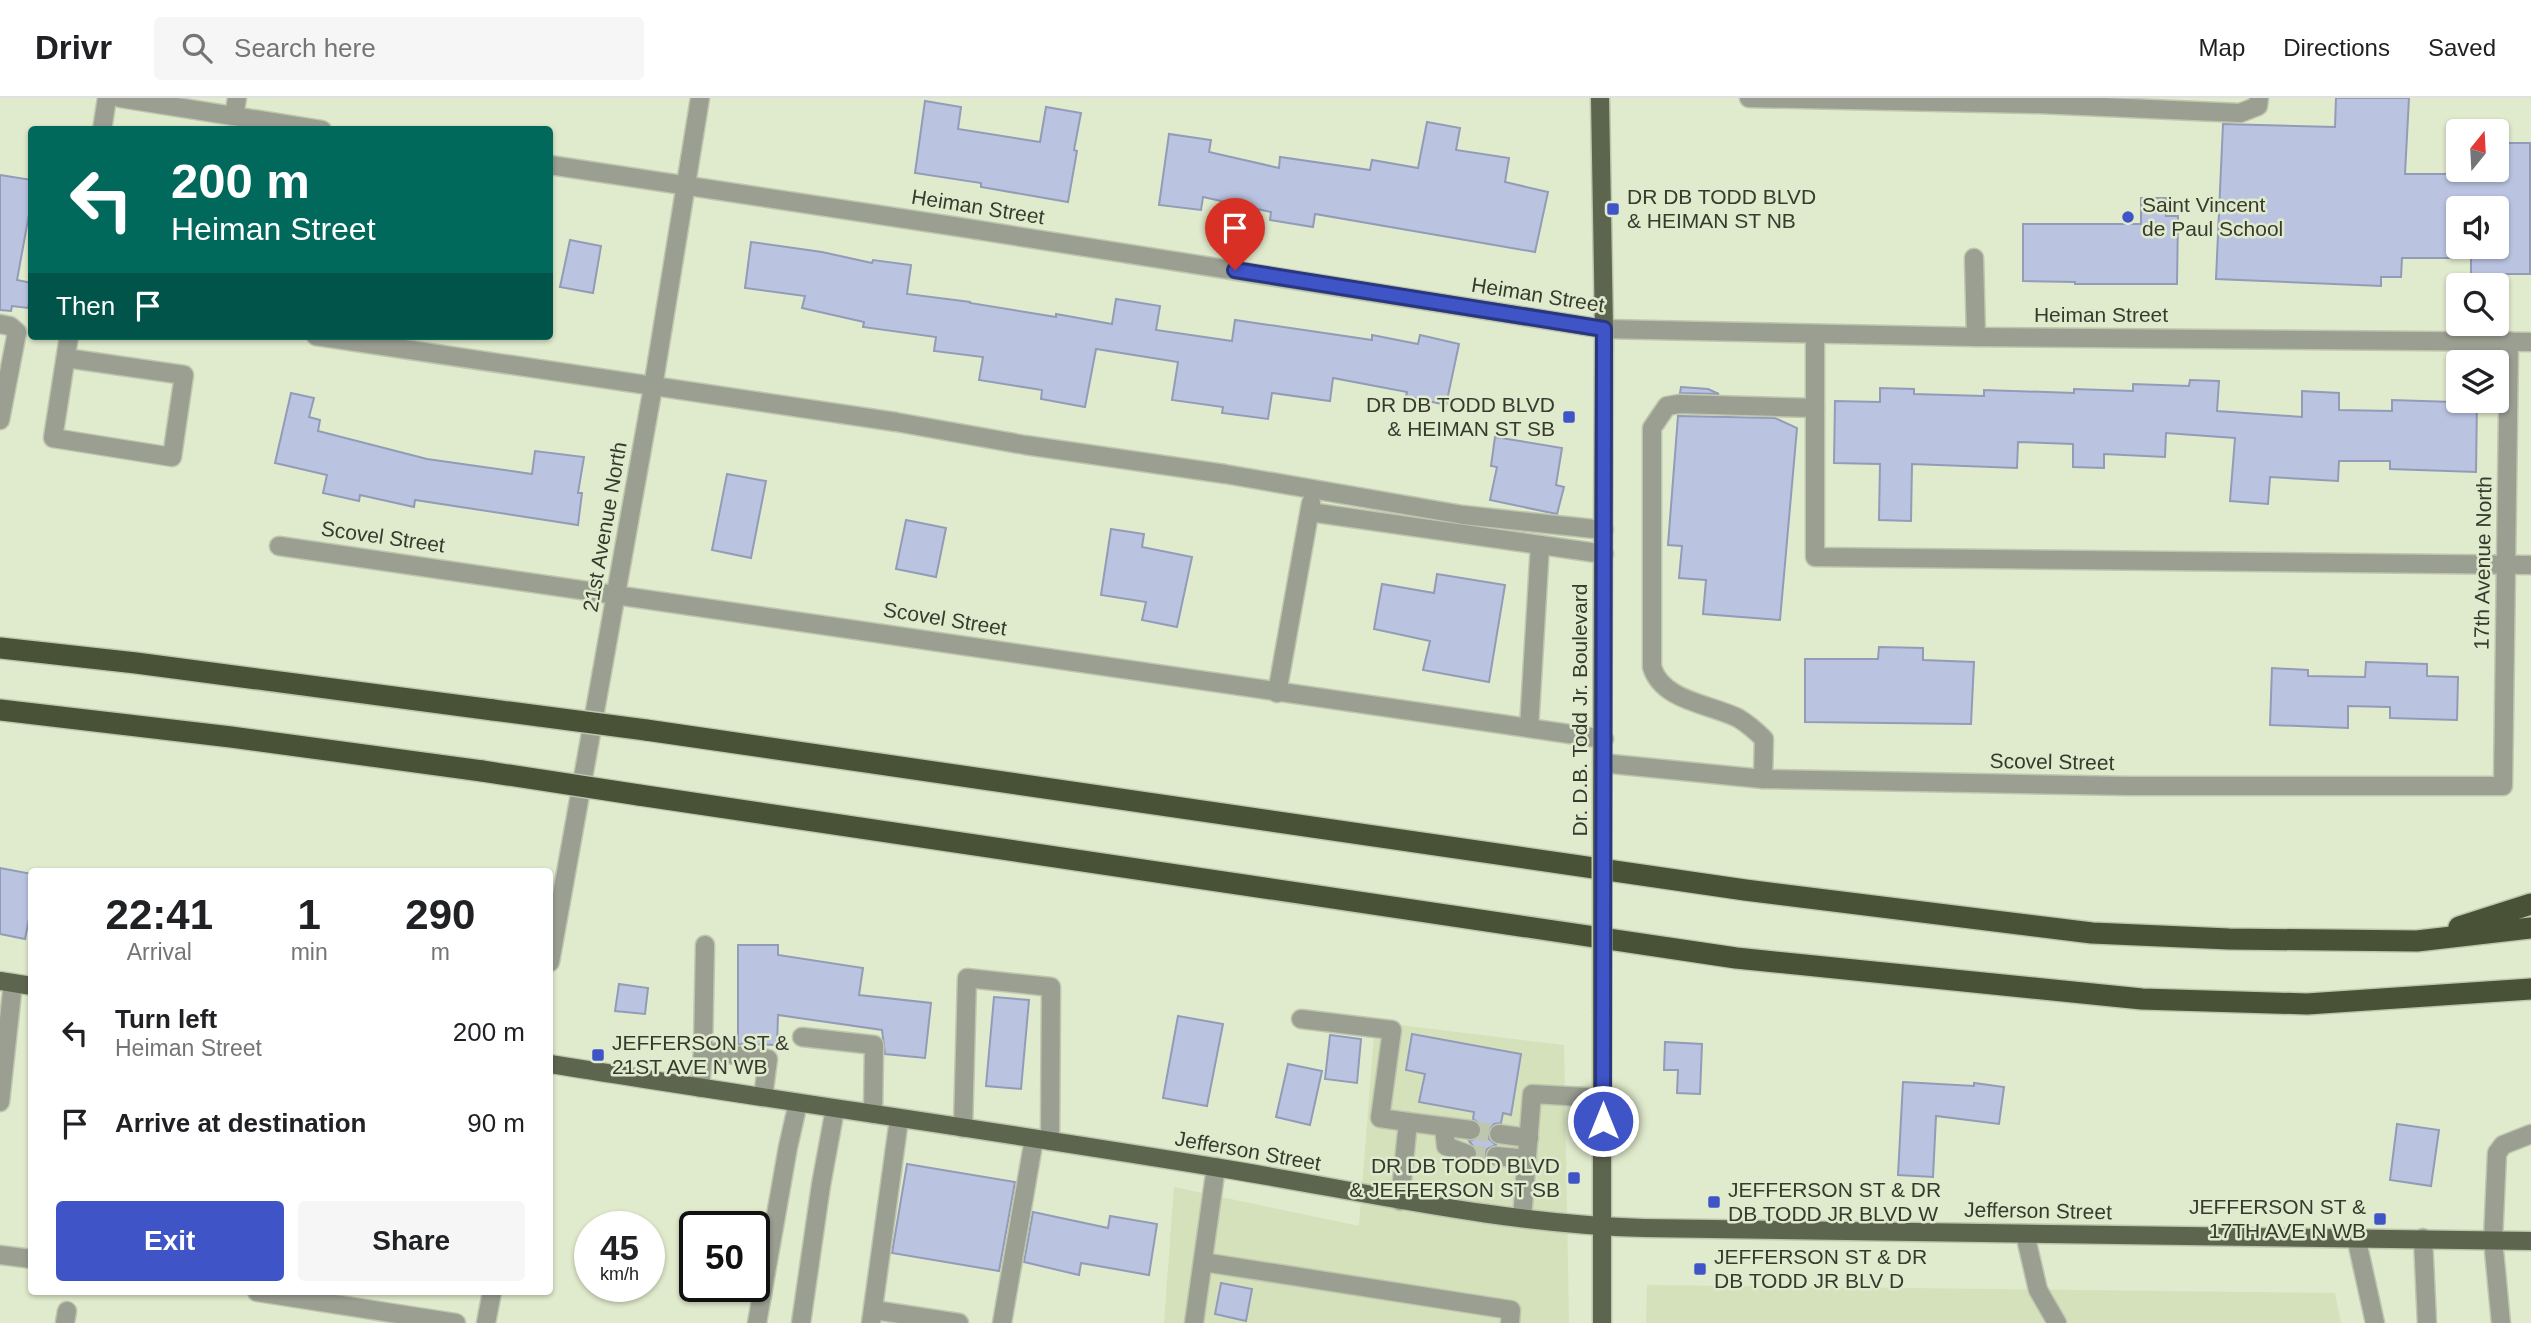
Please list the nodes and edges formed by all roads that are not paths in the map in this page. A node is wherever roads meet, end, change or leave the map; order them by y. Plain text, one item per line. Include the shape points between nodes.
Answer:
1 (107, 98) edge
2 (120, 98) edge
3 (700, 98) edge
4 (1600, 98) edge
5 (1749, 98) edge
6 (2259, 98) edge
7 (236, 107) edge
8 (103, 126) edge
9 (307, 126) edge
10 (553, 165) edge
11 (687, 187) junction
12 (1974, 258) dead end
13 (0, 324) edge
14 (1604, 329) junction
15 (1815, 334) junction
16 (1976, 337) junction
17 (68, 340) edge
18 (342, 340) edge
19 (2509, 341) junction
20 (2531, 342) edge
21 (66, 358) junction
22 (653, 387) junction
23 (1815, 408) junction
24 (0, 420) edge
25 (1314, 490) junction
26 (1310, 512) junction
27 (1604, 530) junction
28 (1540, 545) junction
29 (279, 546) dead end
30 (1604, 554) junction
31 (2506, 564) junction
32 (2531, 565) edge
33 (616, 592) junction
34 (0, 648) edge
35 (1277, 692) junction
36 (0, 710) edge
37 (1529, 728) junction
38 (1604, 739) junction
39 (1602, 763) junction
40 (1763, 779) junction
41 (2503, 786) joint
42 (2531, 904) edge
43 (2531, 928) edge
44 (2417, 941) junction
45 (553, 945) edge
46 (705, 945) dead end
47 (6, 982) edge
48 (28, 985) edge
49 (2531, 989) edge
50 (1301, 1019) dead end
51 (802, 1037) dead end
52 (703, 1051) junction
53 (553, 1064) edge
54 (700, 1088) junction
55 (763, 1097) junction
56 (1603, 1098) junction
57 (0, 1102) edge
58 (798, 1103) junction
59 (835, 1109) junction
60 (873, 1114) junction
61 (899, 1119) junction
62 (1408, 1122) junction
63 (1444, 1127) junction
64 (963, 1128) junction
65 (1471, 1130) tunnel mouth
66 (1499, 1134) tunnel mouth
67 (2531, 1134) edge
68 (1529, 1138) junction
69 (1042, 1140) junction
70 (1467, 1154) tunnel mouth
71 (1496, 1156) tunnel mouth
72 (1527, 1159) junction
73 (1216, 1167) junction
74 (1400, 1200) junction
75 (1522, 1218) junction
76 (1604, 1227) junction
77 (2025, 1234) junction
78 (2356, 1237) junction
79 (2423, 1238) junction
80 (2493, 1240) junction
81 (2531, 1241) edge
82 (0, 1255) edge
83 (28, 1258) edge
84 (1203, 1262) junction
85 (276, 1295) edge
86 (491, 1295) edge
87 (873, 1316) edge
88 (456, 1323) edge
89 (486, 1323) edge
90 (757, 1323) edge
91 (801, 1323) edge
92 (959, 1323) edge
93 (1002, 1323) edge
94 (1194, 1323) edge
95 (1510, 1323) edge
96 (1602, 1323) edge
97 (2057, 1323) edge
98 (2375, 1323) edge
99 (2427, 1323) edge
100 (2501, 1323) edge

1 - 8 street
2 - 7 street
3 - 11 street, 21st Avenue North
4 - 14 main road, Dr. D.B. Todd Jr. Boulevard
5 - 6 street via 2240,113 2258,106
7 - 9 street
10 - 11 street, Heiman Street
11 - 14 street, Heiman Street
11 - 22 street, 21st Avenue North
12 - 16 street
13 - 24 street via 17,332
14 - 15 street, Heiman Street
14 - 27 main road, Dr. D.B. Todd Jr. Boulevard
15 - 16 street, Heiman Street
15 - 23 street
16 - 19 street, Heiman Street
17 - 21 street
18 - 22 street
19 - 20 street, Heiman Street
19 - 31 street, 17th Avenue North
21 - 21 street via 53,438 172,457 184,375
22 - 25 street
22 - 33 street, 21st Avenue North
23 - 31 street via 1815,557
23 - 40 street via 1679,404 1667,406 1652,428 1655,677 1691,701 1738,718 1764,739
25 - 26 street
25 - 27 street via 1463,515
26 - 28 street
26 - 35 street
27 - 30 main road, Dr. D.B. Todd Jr. Boulevard
28 - 30 street
28 - 37 street
29 - 33 street, Scovel Street
30 - 38 main road, Dr. D.B. Todd Jr. Boulevard
31 - 32 street
31 - 41 street, 17th Avenue North
33 - 35 street, Scovel Street
33 - 45 street, 21st Avenue North
34 - 44 highway, bridge via 646,730 1718,886 2092,933
35 - 37 street, Scovel Street
36 - 49 highway, bridge via 482,771 1736,958 2142,999 2307,1004
37 - 38 street, Scovel Street
38 - 39 main road, Dr. D.B. Todd Jr. Boulevard
39 - 40 street, Scovel Street
39 - 56 main road, Dr. D.B. Todd Jr. Boulevard, bridge
40 - 41 street, Scovel Street via 2128,786
42 - 44 highway
43 - 44 highway
46 - 52 street
47 - 48 main road
47 - 57 street
50 - 62 street via 1392,1030 1380,1118
51 - 60 street via 874,1045
52 - 54 street
52 - 55 street via 768,1059
53 - 54 main road, Jefferson Street
54 - 55 main road, Jefferson Street
55 - 58 main road, Jefferson Street
56 - 68 street via 1532,1094
56 - 76 main road, Dr. D.B. Todd Jr. Boulevard
58 - 59 main road, Jefferson Street
58 - 90 street
59 - 60 main road, Jefferson Street
59 - 91 street
60 - 61 main road, Jefferson Street
61 - 64 main road, Jefferson Street
61 - 87 street
62 - 63 street
62 - 74 street
63 - 65 street
63 - 70 street via 1446,1146
64 - 69 main road, Jefferson Street
64 - 69 street via 967,978 1051,987
66 - 68 street
67 - 80 street via 2503,1145 2497,1153
68 - 72 street
69 - 73 main road, Jefferson Street
69 - 93 street
71 - 72 street
72 - 75 street
73 - 74 main road, Jefferson Street
73 - 84 street
74 - 75 main road, Jefferson Street
75 - 76 main road, Jefferson Street
76 - 77 main road, Jefferson Street
76 - 96 main road, Dr. D.B. Todd Jr. Boulevard
77 - 78 main road, Jefferson Street
77 - 97 street via 2038,1290
78 - 79 main road, Jefferson Street
78 - 98 street
79 - 80 main road, Jefferson Street
79 - 99 street
80 - 81 main road, Jefferson Street
80 - 100 street
82 - 83 street
84 - 94 street
84 - 95 street via 1511,1310
85 - 88 street
86 - 89 street
87 - 92 street

